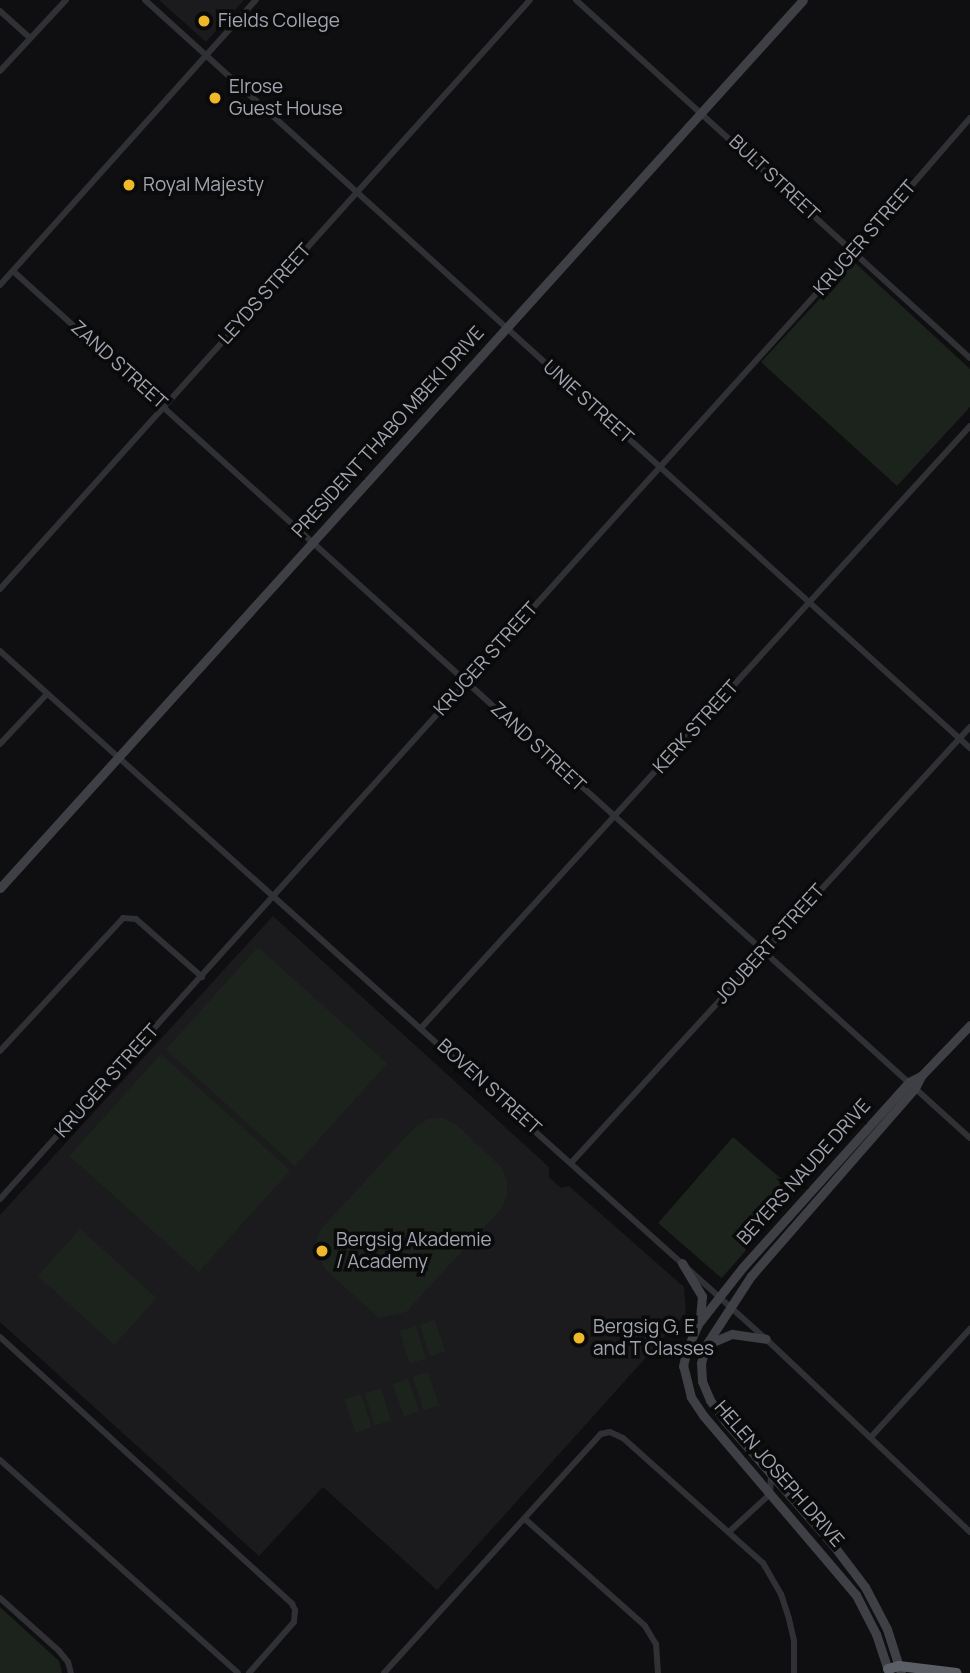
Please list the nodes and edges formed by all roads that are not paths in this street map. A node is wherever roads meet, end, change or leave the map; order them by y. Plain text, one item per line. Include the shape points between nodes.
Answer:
1 (66, 0) edge
2 (145, 0) edge
3 (256, 0) edge
4 (530, 0) edge
5 (576, 0) edge
6 (803, 0) edge
7 (0, 11) edge
8 (30, 37) junction
9 (206, 55) junction
10 (0, 71) edge
11 (702, 112) junction
12 (970, 118) edge
13 (357, 192) junction
14 (855, 251) junction
15 (13, 271) junction
16 (0, 285) edge
17 (505, 329) junction
18 (970, 358) edge
19 (164, 406) junction
20 (970, 426) edge
21 (660, 466) junction
22 (312, 543) junction
23 (0, 589) edge
24 (809, 603) junction
25 (0, 651) edge
26 (466, 680) junction
27 (47, 694) junction
28 (970, 727) edge
29 (959, 738) junction
30 (0, 744) edge
31 (970, 748) edge
32 (118, 758) junction
33 (613, 817) junction
34 (0, 888) edge
35 (274, 898) junction
36 (764, 950) junction
37 (202, 978) junction
38 (970, 1024) edge
39 (422, 1027) junction
40 (0, 1051) edge
41 (912, 1085) junction
42 (970, 1138) edge
43 (571, 1163) junction
44 (0, 1199) edge
45 (682, 1262) junction
46 (720, 1298) junction
47 (731, 1307) junction
48 (698, 1324) junction
49 (970, 1329) edge
50 (0, 1337) edge
51 (766, 1339) junction
52 (706, 1345) junction
53 (871, 1437) junction
54 (0, 1460) edge
55 (771, 1475) junction
56 (770, 1494) junction
57 (525, 1518) junction
58 (730, 1531) junction
59 (970, 1532) edge
60 (0, 1598) edge
61 (894, 1670) edge
62 (71, 1673) edge
63 (238, 1673) edge
64 (249, 1673) edge
65 (384, 1673) edge
66 (658, 1673) edge
67 (794, 1673) edge
68 (957, 1673) edge

1 - 8 street
2 - 9 street, UNIE STREET
3 - 9 street
4 - 13 street, LEYDS STREET
5 - 11 street, BULT STREET
6 - 11 street, PRESIDENT THABO MBEKI DRIVE
7 - 8 street
8 - 10 street
9 - 13 street, UNIE STREET
9 - 15 street
11 - 14 street, BULT STREET
11 - 17 street, PRESIDENT THABO MBEKI DRIVE
12 - 14 street, KRUGER STREET
13 - 17 street, UNIE STREET
13 - 19 street, LEYDS STREET
14 - 18 street, BULT STREET
14 - 21 street, KRUGER STREET
15 - 16 street
15 - 19 street, ZAND STREET
17 - 21 street, UNIE STREET
17 - 22 street, PRESIDENT THABO MBEKI DRIVE
19 - 22 street, ZAND STREET
19 - 23 street, LEYDS STREET
20 - 24 street, KERK STREET
21 - 24 street, UNIE STREET
21 - 26 street, KRUGER STREET
22 - 26 street, ZAND STREET
22 - 32 street, PRESIDENT THABO MBEKI DRIVE
24 - 29 street, UNIE STREET
24 - 33 street, KERK STREET
25 - 27 street, BOVEN STREET
26 - 33 street, ZAND STREET
26 - 35 street, KRUGER STREET
27 - 30 street
27 - 32 street, BOVEN STREET
28 - 29 street, JOUBERT STREET
29 - 31 street, UNIE STREET
29 - 36 street, JOUBERT STREET
32 - 34 street, PRESIDENT THABO MBEKI DRIVE
32 - 35 street, BOVEN STREET
33 - 36 street, ZAND STREET
33 - 39 street, KERK STREET
35 - 37 street, KRUGER STREET
35 - 39 street, BOVEN STREET
36 - 41 street, ZAND STREET
36 - 43 street, JOUBERT STREET
37 - 40 street via 136,919 124,918
37 - 44 street, KRUGER STREET
38 - 41 street, BEYERS NAUDE DRIVE
39 - 43 street, BOVEN STREET
41 - 42 street, ZAND STREET
41 - 46 street, BEYERS NAUDE DRIVE via 782,1220
41 - 47 street, BEYERS NAUDE DRIVE
43 - 45 street, BOVEN STREET
45 - 46 street, BOVEN STREET
45 - 48 street via 702,1296
46 - 47 street, BOVEN STREET
46 - 48 street, HELEN JOSEPH DRIVE
47 - 51 street, BOVEN STREET
47 - 52 street, HELEN JOSEPH DRIVE
48 - 56 street, HELEN JOSEPH DRIVE via 683,1366 691,1397
49 - 53 street
50 - 64 street via 292,1604 294,1622
51 - 52 street via 732,1334
51 - 53 street, BOVEN STREET
52 - 55 street, HELEN JOSEPH DRIVE via 702,1381 710,1401
53 - 59 street, BOVEN STREET
54 - 63 street
55 - 56 street
55 - 61 street, HELEN JOSEPH DRIVE via 865,1587 887,1629
56 - 58 street
56 - 61 street, HELEN JOSEPH DRIVE via 856,1595
57 - 58 street via 601,1434 610,1432 623,1438
57 - 65 street
57 - 66 street via 645,1626 656,1644
58 - 67 street via 763,1563 781,1594 794,1641
60 - 62 street via 65,1657
61 - 68 highway

